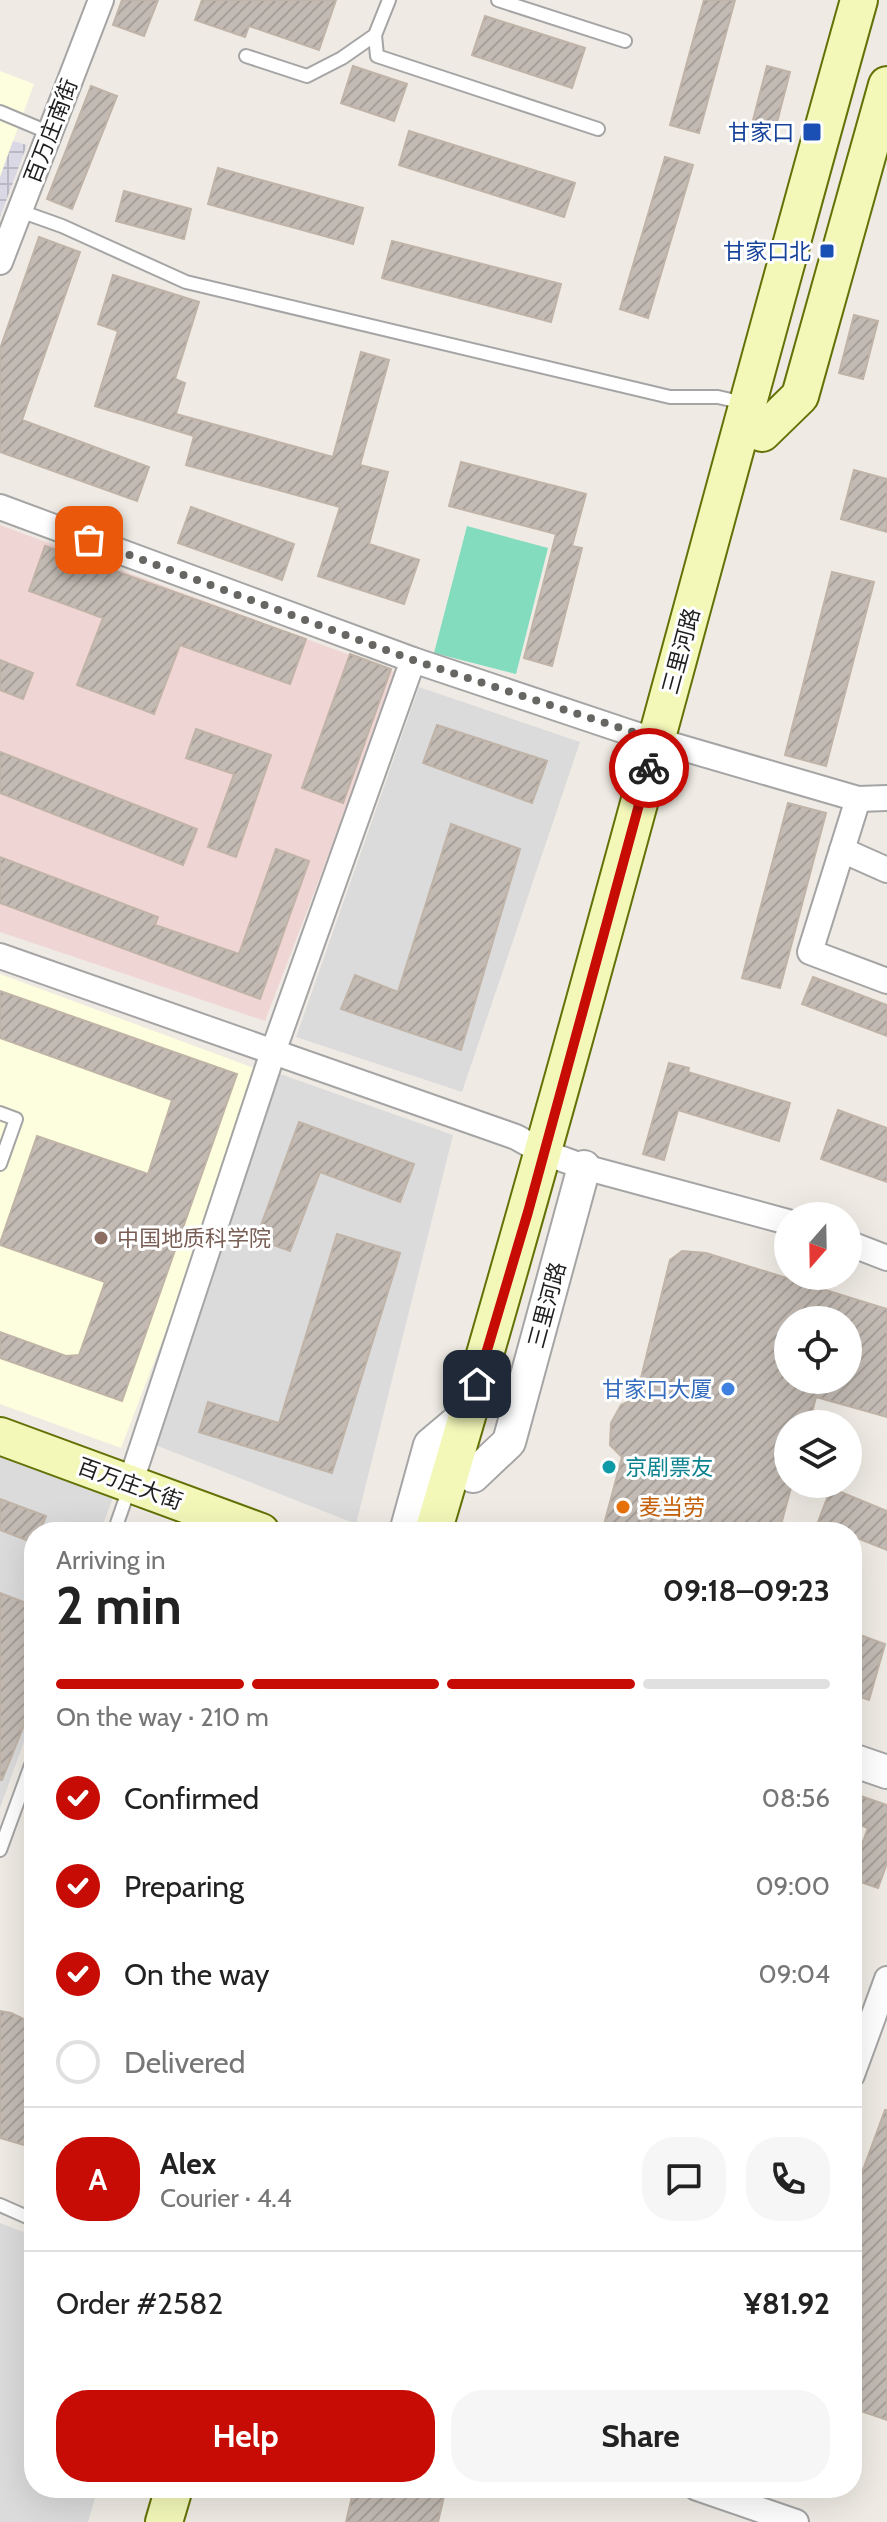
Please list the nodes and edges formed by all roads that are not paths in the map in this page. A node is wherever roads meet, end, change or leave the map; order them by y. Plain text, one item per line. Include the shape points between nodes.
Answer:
1 (101, 0) edge
2 (389, 0) edge
3 (498, 0) edge
4 (859, 0) edge
5 (880, 0) edge
6 (375, 35) junction
7 (625, 41) dead end
8 (246, 56) dead end
9 (887, 85) edge
10 (0, 112) edge
11 (598, 129) dead end
12 (50, 133) junction
13 (20, 211) junction
14 (0, 262) edge
15 (755, 419) junction
16 (0, 507) edge
17 (413, 660) junction
18 (668, 743) junction
19 (887, 798) edge
20 (858, 799) junction
21 (842, 850) junction
22 (887, 870) edge
23 (0, 956) edge
24 (887, 981) edge
25 (273, 1052) junction
26 (0, 1113) edge
27 (562, 1159) junction
28 (0, 1164) edge
29 (774, 1218) edge
30 (862, 1248) edge
31 (887, 1258) edge
32 (468, 1413) junction
33 (0, 1436) edge
34 (130, 1484) junction
35 (117, 1522) edge
36 (234, 1522) edge
37 (409, 1522) edge
38 (436, 1522) edge
39 (460, 1522) edge
40 (862, 1763) edge
41 (887, 1772) edge
42 (24, 1781) edge
43 (3, 1832) edge
44 (0, 1850) edge
45 (887, 1979) edge
46 (862, 2048) edge
47 (0, 2205) edge
48 (24, 2216) edge
49 (171, 2498) edge
50 (195, 2498) edge
51 (728, 2498) edge
52 (164, 2522) edge
53 (189, 2522) edge
54 (796, 2522) edge

1 - 12 street, 百万庄南街
2 - 6 lane
3 - 7 lane
4 - 15 main road, 三里河路
5 - 15 main road, 三里河路
6 - 8 lane via 307,76
6 - 11 lane via 377,56
9 - 15 main road via 800,396
10 - 12 lane
12 - 13 street, 百万庄南街
13 - 14 street, 百万庄南街
13 - 15 lane via 186,282 670,397 718,397
15 - 18 main road, 三里河路
16 - 17 street
17 - 18 street
17 - 25 street
18 - 20 street
18 - 27 main road, 三里河路
19 - 20 street
20 - 21 street
21 - 22 street
21 - 24 street via 810,952
23 - 25 street
25 - 27 street via 516,1137
25 - 34 street
26 - 28 lane via 16,1119
27 - 29 street
27 - 32 main road, 三里河路
27 - 39 main road, 三里河路
30 - 31 street
32 - 37 street via 430,1445
32 - 38 main road, 三里河路
33 - 34 main road, 百万庄大街
34 - 35 lane
34 - 36 main road, 百万庄大街
40 - 41 street
42 - 43 lane
43 - 44 lane
45 - 46 street
47 - 48 lane
49 - 52 main road
50 - 53 main road
51 - 54 street

